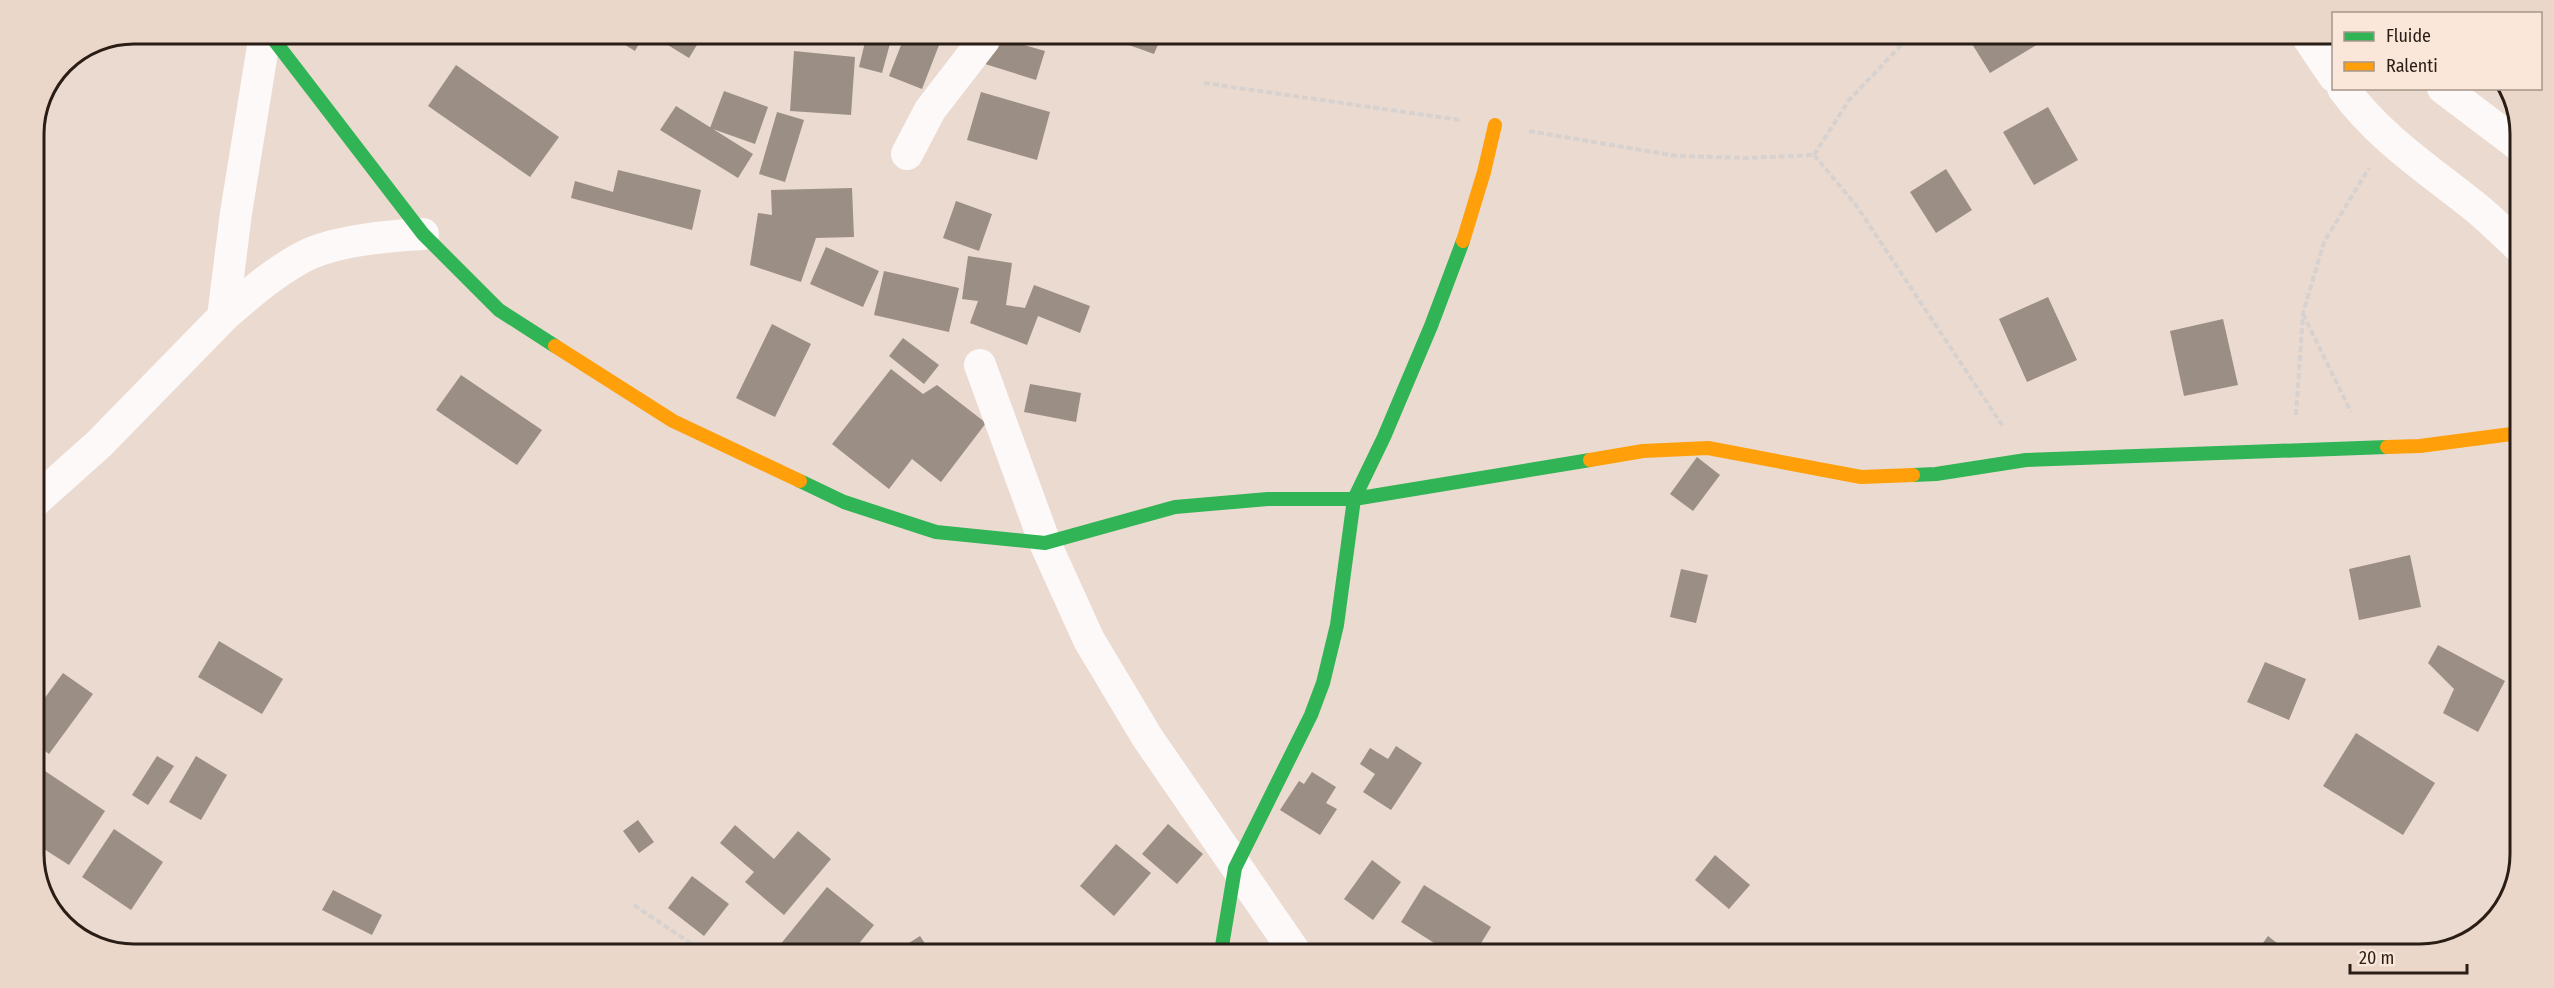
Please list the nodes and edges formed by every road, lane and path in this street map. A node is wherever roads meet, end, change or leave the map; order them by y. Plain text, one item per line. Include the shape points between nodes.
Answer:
1 (263, 44) edge
2 (277, 44) edge
3 (981, 44) edge
4 (1902, 44) edge
5 (2312, 44) edge
6 (2332, 73) edge
7 (2344, 90) edge
8 (2449, 90) edge
9 (2485, 101) edge
10 (1495, 125) dead end
11 (2510, 133) edge
12 (2387, 138) junction
13 (907, 154) dead end
14 (423, 234) junction
15 (2510, 239) edge
16 (2302, 313) junction
17 (223, 317) junction
18 (980, 365) dead end
19 (2510, 434) edge
20 (2367, 446) junction
21 (2294, 450) junction
22 (2026, 460) junction
23 (44, 493) edge
24 (1354, 499) junction
25 (1045, 543) junction
26 (1235, 868) junction
27 (634, 905) dead end
28 (692, 944) edge
29 (1222, 944) edge
30 (1289, 944) edge

1 - 17 street
2 - 14 street
3 - 13 street via 930,110
4 - 22 path via 1849,100 1814,155 1856,205
5 - 6 street
7 - 12 street
8 - 9 street
9 - 11 street
10 - 24 street via 1460,249 1431,326
12 - 15 street
12 - 16 path via 2324,242
14 - 17 street via 352,242 303,257 259,285
14 - 25 street via 499,310 673,421 844,502 895,519 936,532
16 - 20 path
16 - 21 path
17 - 23 street via 99,444
18 - 25 street
19 - 20 street via 2420,446
20 - 21 street
21 - 22 street
22 - 24 street via 1936,474 1861,477 1708,448 1643,451
24 - 25 street via 1268,499 1175,507
24 - 26 street via 1337,625 1323,683
25 - 26 street via 1089,640 1147,737
26 - 29 street
26 - 30 street
27 - 28 path

